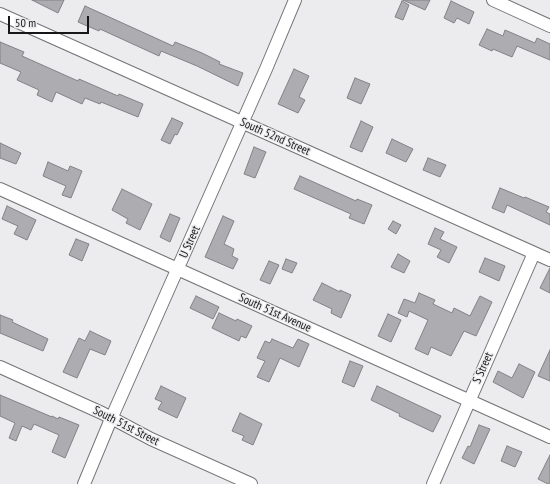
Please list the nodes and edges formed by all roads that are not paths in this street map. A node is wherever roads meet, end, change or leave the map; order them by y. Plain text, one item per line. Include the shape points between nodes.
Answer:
1 (295, 0) edge
2 (493, 0) edge
3 (0, 14) edge
4 (550, 26) edge
5 (242, 122) junction
6 (0, 189) edge
7 (534, 253) junction
8 (550, 260) edge
9 (178, 269) junction
10 (0, 367) edge
11 (469, 400) junction
12 (111, 419) junction
13 (550, 437) edge
14 (84, 484) edge
15 (251, 484) edge
16 (433, 484) edge

1 - 5 street, U Street
2 - 4 street
3 - 5 street, South 52nd Street
5 - 7 street, South 52nd Street
5 - 9 street, U Street
6 - 9 street, South 51st Avenue
7 - 8 street, South 52nd Street
7 - 11 street, S Street
9 - 11 street, South 51st Avenue
9 - 12 street, U Street
10 - 12 street, South 51st Street
11 - 13 street, South 51st Avenue
11 - 16 street, S Street
12 - 14 street, U Street
12 - 15 street, South 51st Street via 151,440

